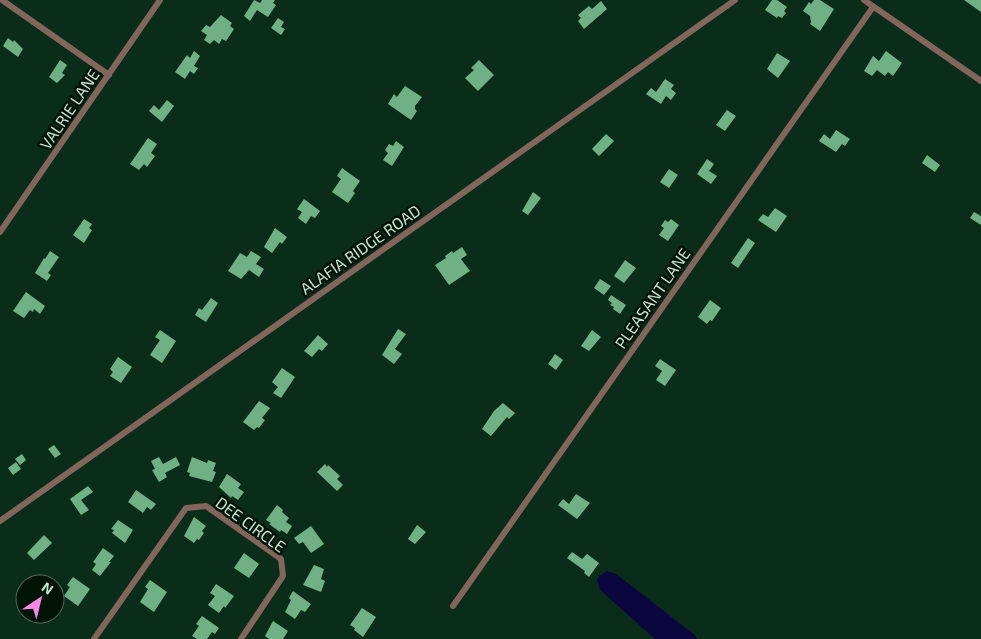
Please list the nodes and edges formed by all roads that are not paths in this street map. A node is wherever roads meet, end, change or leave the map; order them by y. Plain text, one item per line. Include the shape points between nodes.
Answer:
1 (2, 0) edge
2 (160, 0) edge
3 (735, 0) edge
4 (864, 0) edge
5 (873, 6) junction
6 (108, 75) junction
7 (981, 81) edge
8 (0, 232) edge
9 (0, 521) edge
10 (452, 606) dead end
11 (94, 639) edge
12 (241, 639) edge

1 - 6 street
2 - 6 street, VALRIE LANE
3 - 9 street, ALAFIA RIDGE ROAD
4 - 5 street
5 - 7 street
5 - 10 street, PLEASANT LANE
6 - 8 street, VALRIE LANE
11 - 12 street, DEE CIRCLE via 186,508 206,506 281,559 283,576

